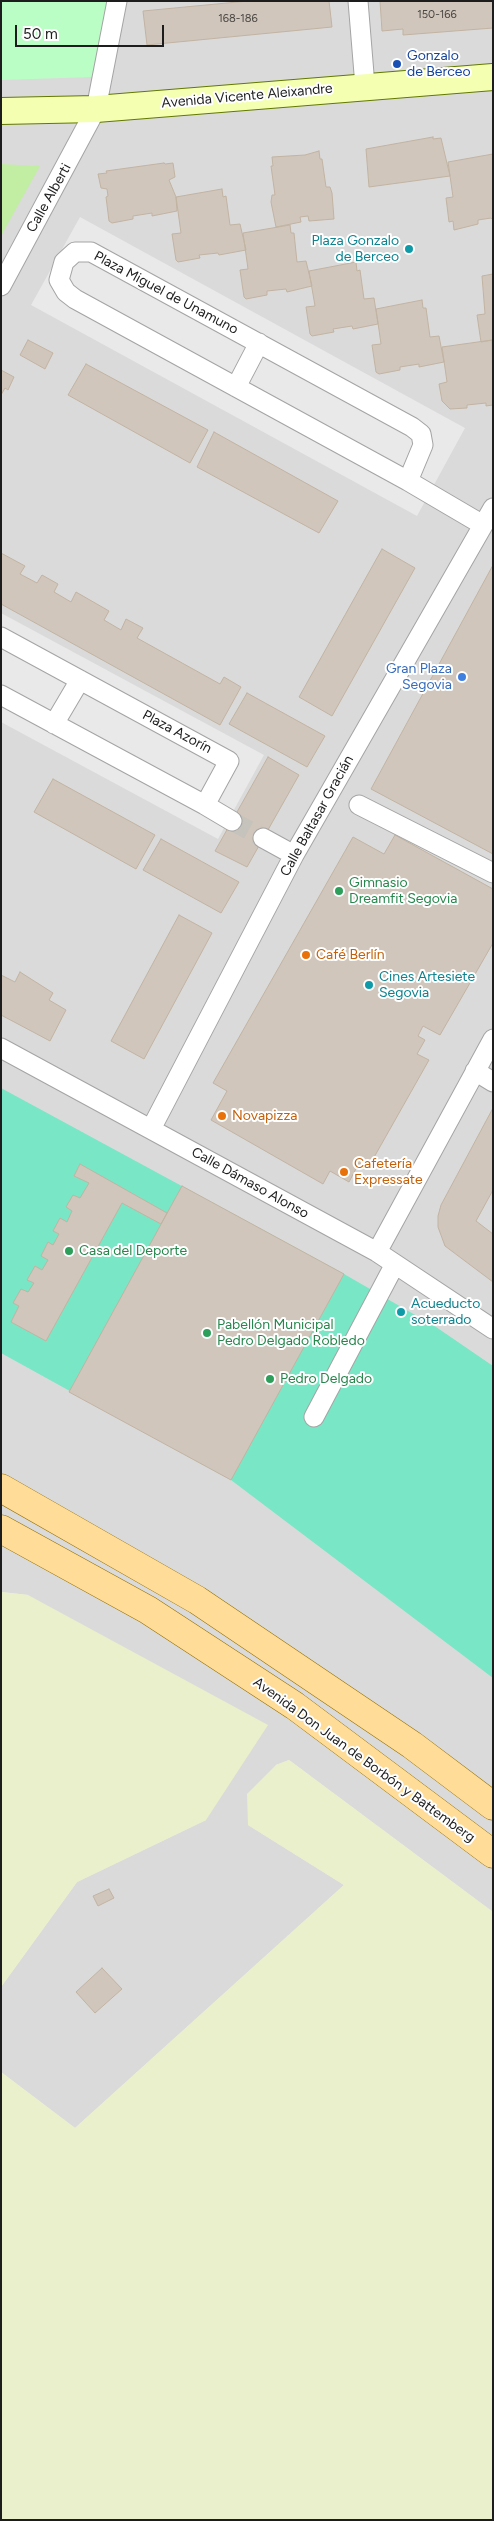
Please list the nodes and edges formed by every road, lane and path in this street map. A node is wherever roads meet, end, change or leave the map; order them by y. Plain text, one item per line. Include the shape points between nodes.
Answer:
1 (117, 1) edge
2 (358, 1) edge
3 (493, 77) edge
4 (365, 86) junction
5 (96, 109) junction
6 (1, 111) edge
7 (1, 286) edge
8 (259, 343) junction
9 (236, 388) junction
10 (408, 482) junction
11 (493, 508) edge
12 (483, 525) junction
13 (1, 637) edge
14 (80, 680) junction
15 (1, 695) edge
16 (54, 724) junction
17 (359, 805) dead end
18 (205, 806) junction
19 (232, 822) tunnel mouth
20 (263, 838) tunnel mouth
21 (294, 855) junction
22 (493, 872) edge
23 (493, 1039) edge
24 (1, 1048) edge
25 (475, 1071) junction
26 (493, 1082) edge
27 (151, 1129) junction
28 (377, 1252) junction
29 (395, 1264) junction
30 (493, 1329) edge
31 (314, 1417) dead end
32 (1, 1488) edge
33 (1, 1529) edge
34 (412, 1745) junction
35 (493, 1790) edge
36 (493, 1806) edge
37 (493, 1854) edge

1 - 5 street, Calle Alberti
2 - 4 street
3 - 4 street, Avenida Vicente Aleixandre
4 - 5 street, Avenida Vicente Aleixandre
5 - 6 street, Avenida Vicente Aleixandre
5 - 7 street, Calle Alberti
8 - 9 street
8 - 9 street, Plaza Miguel de Unamuno via 91,252 75,252 62,266 60,284 75,299
8 - 10 street, Plaza Miguel de Unamuno via 416,430 423,445
9 - 10 street, Plaza Miguel de Unamuno
10 - 12 street, Plaza Miguel de Unamuno
11 - 12 street, Calle Baltasar Gracián
12 - 21 street, Calle Baltasar Gracián
13 - 14 street, Plaza Azorín
14 - 16 street
14 - 18 street, Plaza Azorín via 230,761
15 - 16 street
16 - 18 street
17 - 22 street
18 - 19 street
20 - 21 street
21 - 27 street, Calle Baltasar Gracián
23 - 25 street
24 - 27 street, Calle Dámaso Alonso
25 - 26 street
25 - 28 street
27 - 28 street, Calle Dámaso Alonso
28 - 29 street, Calle Dámaso Alonso
29 - 30 street, Calle Dámaso Alonso
29 - 31 street
32 - 34 main road via 197,1600
33 - 37 main road, Avenida Don Juan de Borbón y Battemberg via 148,1610 295,1706
34 - 35 street
34 - 36 main road

